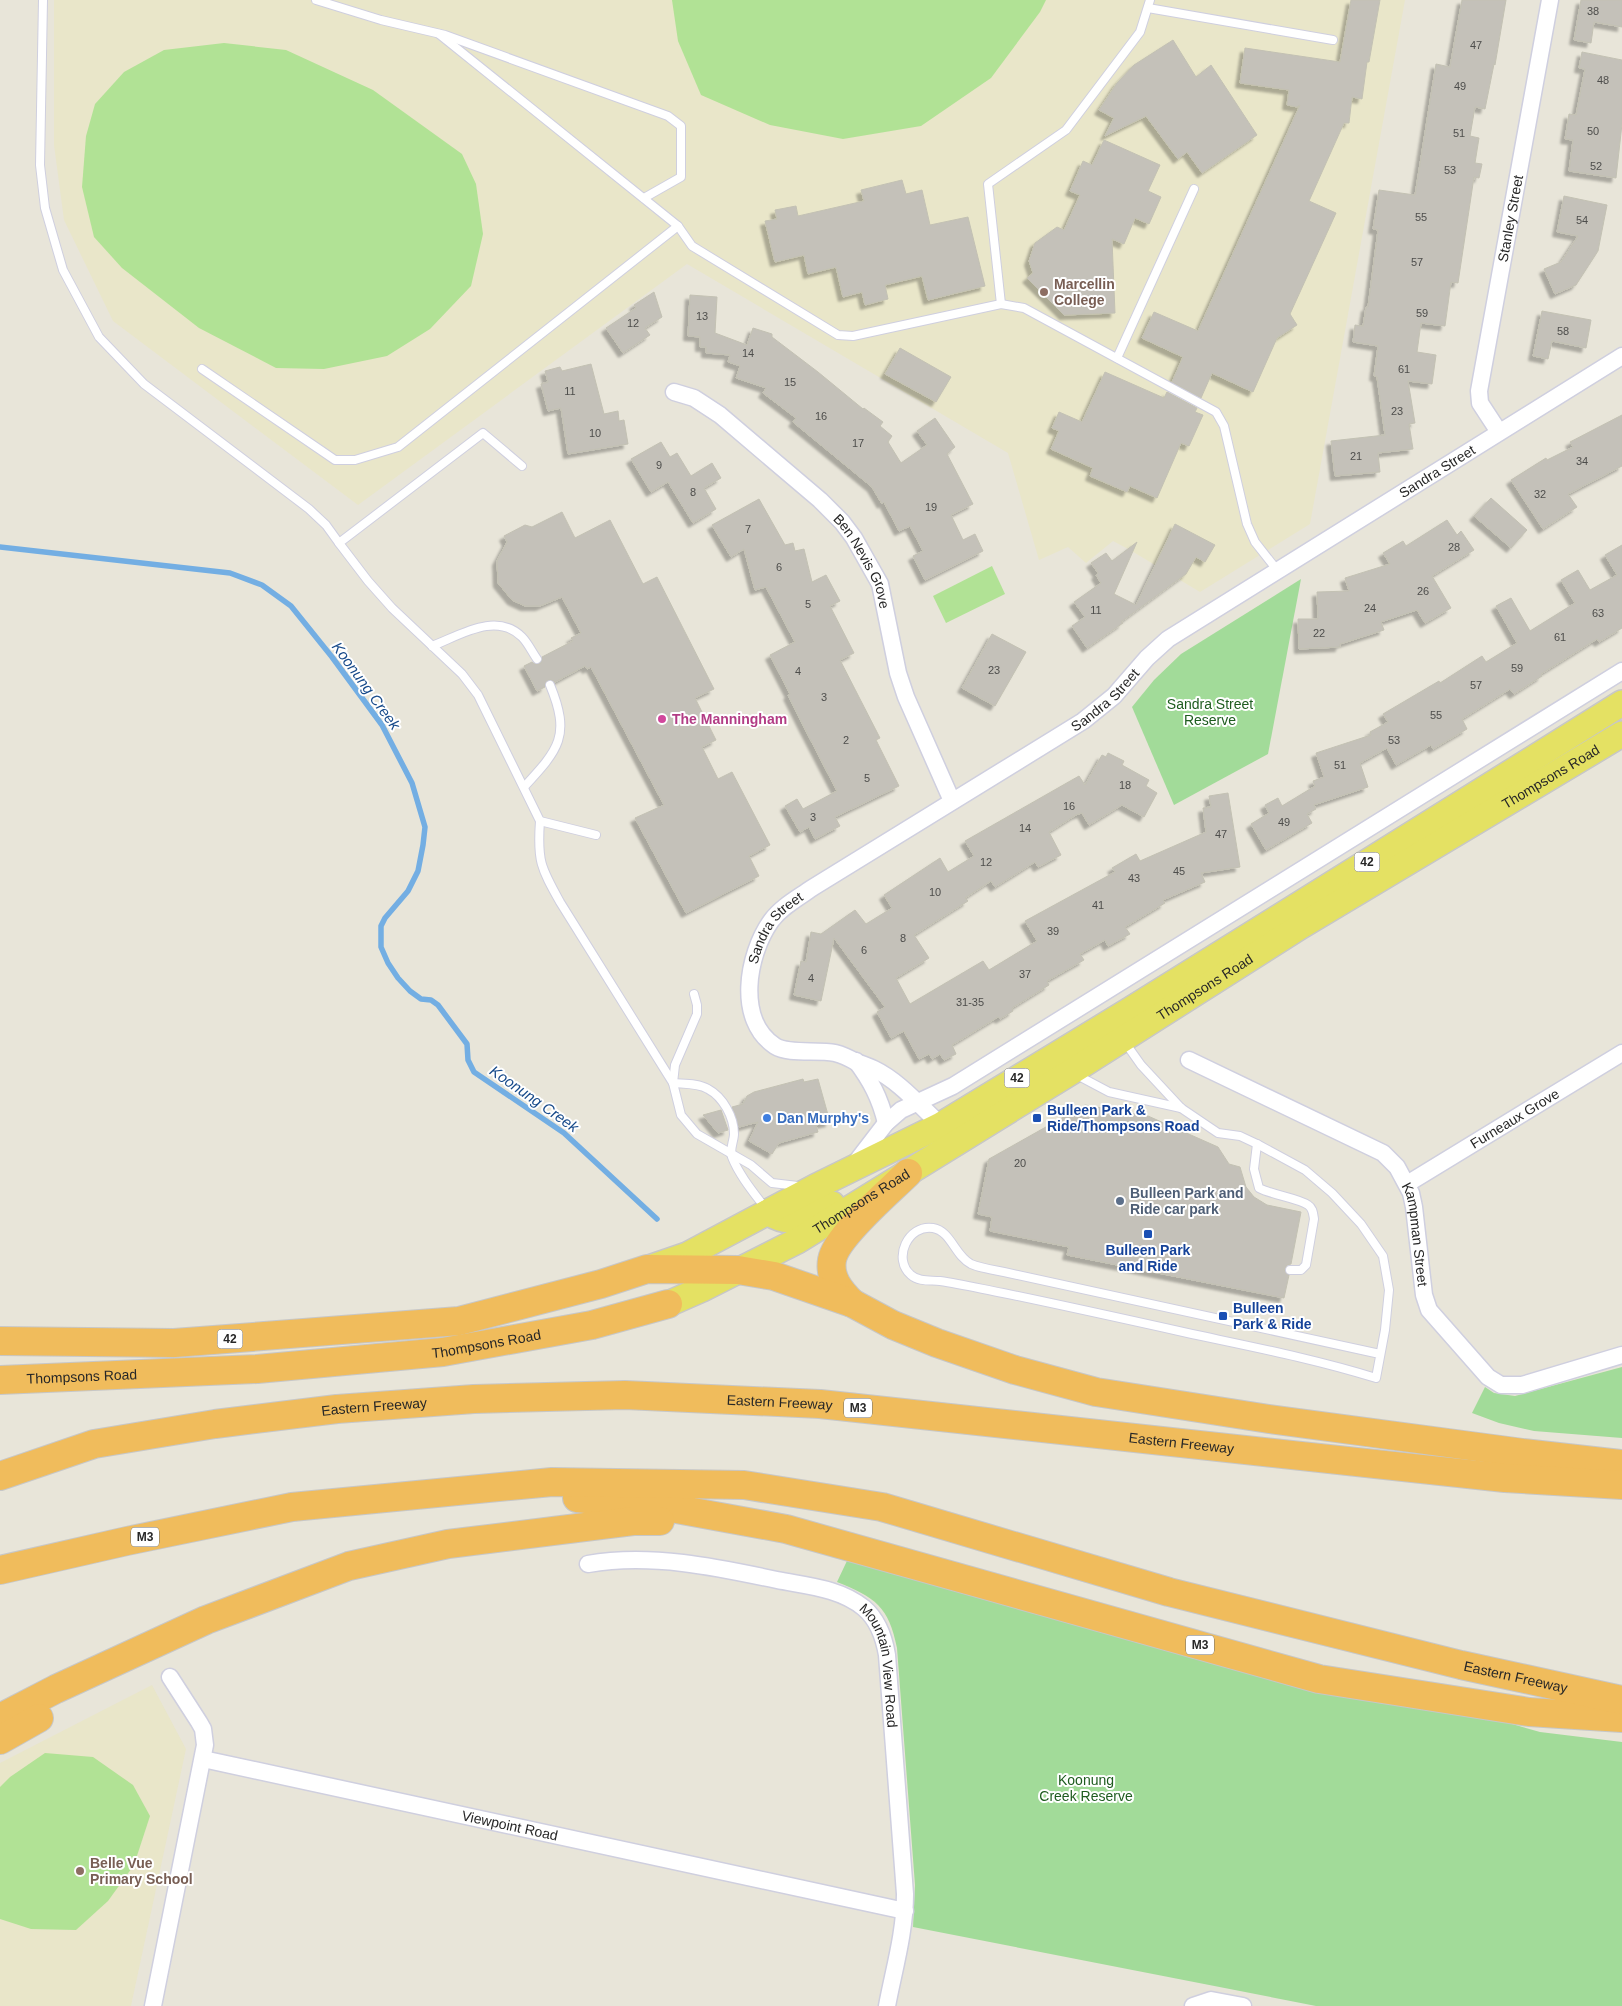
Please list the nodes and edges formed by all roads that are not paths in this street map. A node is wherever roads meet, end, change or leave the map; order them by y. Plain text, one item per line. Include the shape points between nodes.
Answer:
1 (43, 0) edge
2 (316, 0) edge
3 (1550, 0) edge
4 (1149, 4) edge
5 (439, 34) junction
6 (1333, 40) dead end
7 (1194, 189) dead end
8 (644, 198) junction
9 (678, 226) junction
10 (1001, 304) junction
11 (1622, 356) edge
12 (1117, 358) junction
13 (202, 369) dead end
14 (674, 392) dead end
15 (1499, 432) junction
16 (522, 466) dead end
17 (339, 543) junction
18 (1278, 570) junction
19 (432, 646) junction
20 (537, 659) dead end
21 (1622, 671) edge
22 (550, 685) dead end
23 (1619, 711) edge
24 (1622, 734) edge
25 (524, 787) junction
26 (952, 801) junction
27 (540, 821) junction
28 (596, 835) dead end
29 (694, 994) dead end
30 (1117, 1029) junction
31 (1622, 1053) edge
32 (1189, 1060) dead end
33 (856, 1062) junction
34 (1071, 1072) junction
35 (673, 1083) junction
36 (916, 1102) junction
37 (1181, 1108) junction
38 (886, 1123) junction
39 (941, 1125) junction
40 (1257, 1144) junction
41 (731, 1155) junction
42 (848, 1172) junction
43 (908, 1173) junction
44 (1407, 1184) junction
45 (815, 1187) junction
46 (768, 1212) junction
47 (647, 1269) junction
48 (738, 1270) junction
49 (1290, 1270) dead end
50 (852, 1303) junction
51 (668, 1304) joint
52 (0, 1341) edge
53 (1380, 1354) junction
54 (1622, 1355) edge
55 (0, 1380) edge
56 (1622, 1464) edge
57 (0, 1476) edge
58 (1622, 1485) edge
59 (292, 1507) junction
60 (786, 1529) junction
61 (588, 1564) dead end
62 (0, 1570) edge
63 (206, 1620) junction
64 (170, 1677) dead end
65 (1622, 1700) edge
66 (0, 1718) edge
67 (1622, 1718) edge
68 (0, 1740) edge
69 (204, 1759) junction
70 (905, 1911) junction
71 (153, 2006) edge
72 (887, 2006) edge
73 (1193, 2006) edge
74 (1243, 2006) edge

1 - 17 lane via 40,165 45,208 64,270 98,338 144,384 309,509
2 - 5 lane
3 - 15 street, Stanley Street via 1479,391 1480,403
4 - 6 lane
4 - 10 lane via 1140,32 1066,130 988,184
5 - 8 lane
5 - 8 lane via 668,116 681,126 681,177
7 - 12 lane
8 - 9 lane
9 - 10 lane via 692,246 838,335 854,336
9 - 13 lane via 398,446 355,460 335,460
10 - 12 lane via 1024,308
11 - 15 street, Sandra Street
12 - 18 lane via 1216,412 1224,426 1250,530
14 - 26 street, Ben Nevis Grove via 694,398 720,415 820,500 854,538 880,584 898,673
15 - 18 street, Sandra Street
16 - 17 lane via 483,434
17 - 19 lane via 392,608
18 - 26 street, Sandra Street via 1157,647 1114,696 1088,717
19 - 20 lane via 481,627 504,626 522,637
19 - 25 lane via 462,674 478,695
21 - 36 street, Thompsons Road via 961,1081
22 - 25 lane via 560,714 560,738 547,761
23 - 30 main road, Thompsons Road / 42
24 - 30 main road, Thompsons Road / 42 via 1302,926
25 - 27 lane
26 - 33 street, Sandra Street via 791,902 771,920 755,953 750,974 751,1005 753,1017 768,1041 784,1050 826,1051
27 - 28 lane
27 - 35 lane via 538,846 544,873
29 - 35 lane via 696,1014 675,1065
30 - 34 main road, Thompsons Road / 42
30 - 37 lane via 1141,1065
30 - 39 main road, Thompsons Road / 42
31 - 44 street, Furneaux Grove
32 - 44 street, Kampman Street via 1382,1153 1397,1167
33 - 36 street, Sandra Street via 892,1080
33 - 38 street, Sandra Street via 872,1082
34 - 37 lane via 1109,1092
34 - 43 main road, Thompsons Road / 42
35 - 41 lane via 681,1115 690,1128
35 - 41 lane via 708,1088 721,1100 732,1118
36 - 38 street, Thompsons Road
36 - 39 street, Sandra Street
37 - 40 lane via 1218,1133 1240,1136
38 - 42 street, Thompsons Road
39 - 42 main road, Thompsons Road / 42
40 - 49 lane via 1254,1169 1259,1188 1308,1204 1313,1211 1306,1265 1301,1270
40 - 53 lane via 1305,1170 1332,1193 1361,1224 1383,1256 1389,1290
41 - 45 lane via 751,1165 772,1183
41 - 46 lane
42 - 45 main road, Thompsons Road / 42
43 - 46 main road via 803,1218 781,1220
43 - 48 main road, Thompsons Road / 42 via 797,1241
43 - 50 highway via 850,1230 832,1259 832,1274 838,1290
44 - 54 street, Kampman Street via 1414,1207 1424,1295 1429,1310 1488,1376 1501,1385 1522,1385
45 - 46 main road, Thompsons Road / 42
46 - 47 main road, Thompsons Road / 42 via 687,1255
47 - 48 highway
47 - 52 highway, Thompsons Road / 42 via 459,1321 174,1343
48 - 50 highway via 774,1276
48 - 51 main road, Thompsons Road / 42
50 - 56 highway via 937,1344 1096,1392 1279,1421
51 - 55 highway, Thompsons Road / 42 via 592,1325 443,1352 248,1369
53 - 53 lane via 970,1264 949,1238 934,1228 921,1229 911,1235 904,1247 903,1261 910,1275 924,1281 940,1281 1022,1297 1288,1354 1376,1378
57 - 58 highway, Eastern Freeway / M3 via 94,1444 215,1424 337,1409 464,1400 625,1395 820,1404 1506,1478
59 - 60 highway, Eastern Freeway / M3 via 444,1496 552,1496 670,1508
59 - 62 highway, Eastern Freeway / M3
59 - 65 highway, Eastern Freeway / M3 via 552,1482 744,1485 882,1507 1169,1592 1461,1665
60 - 63 highway via 750,1523 633,1521 448,1544 349,1566
60 - 67 highway, Eastern Freeway / M3 via 1319,1679 1529,1712
61 - 70 street, Mountain View Road via 656,1561 707,1567 830,1590 864,1609 880,1629 887,1655
63 - 66 highway
63 - 68 highway
64 - 69 street via 203,1729
69 - 70 street, Viewpoint Road
69 - 71 street
70 - 72 street, Mountain View Road
73 - 74 street via 1211,2000

